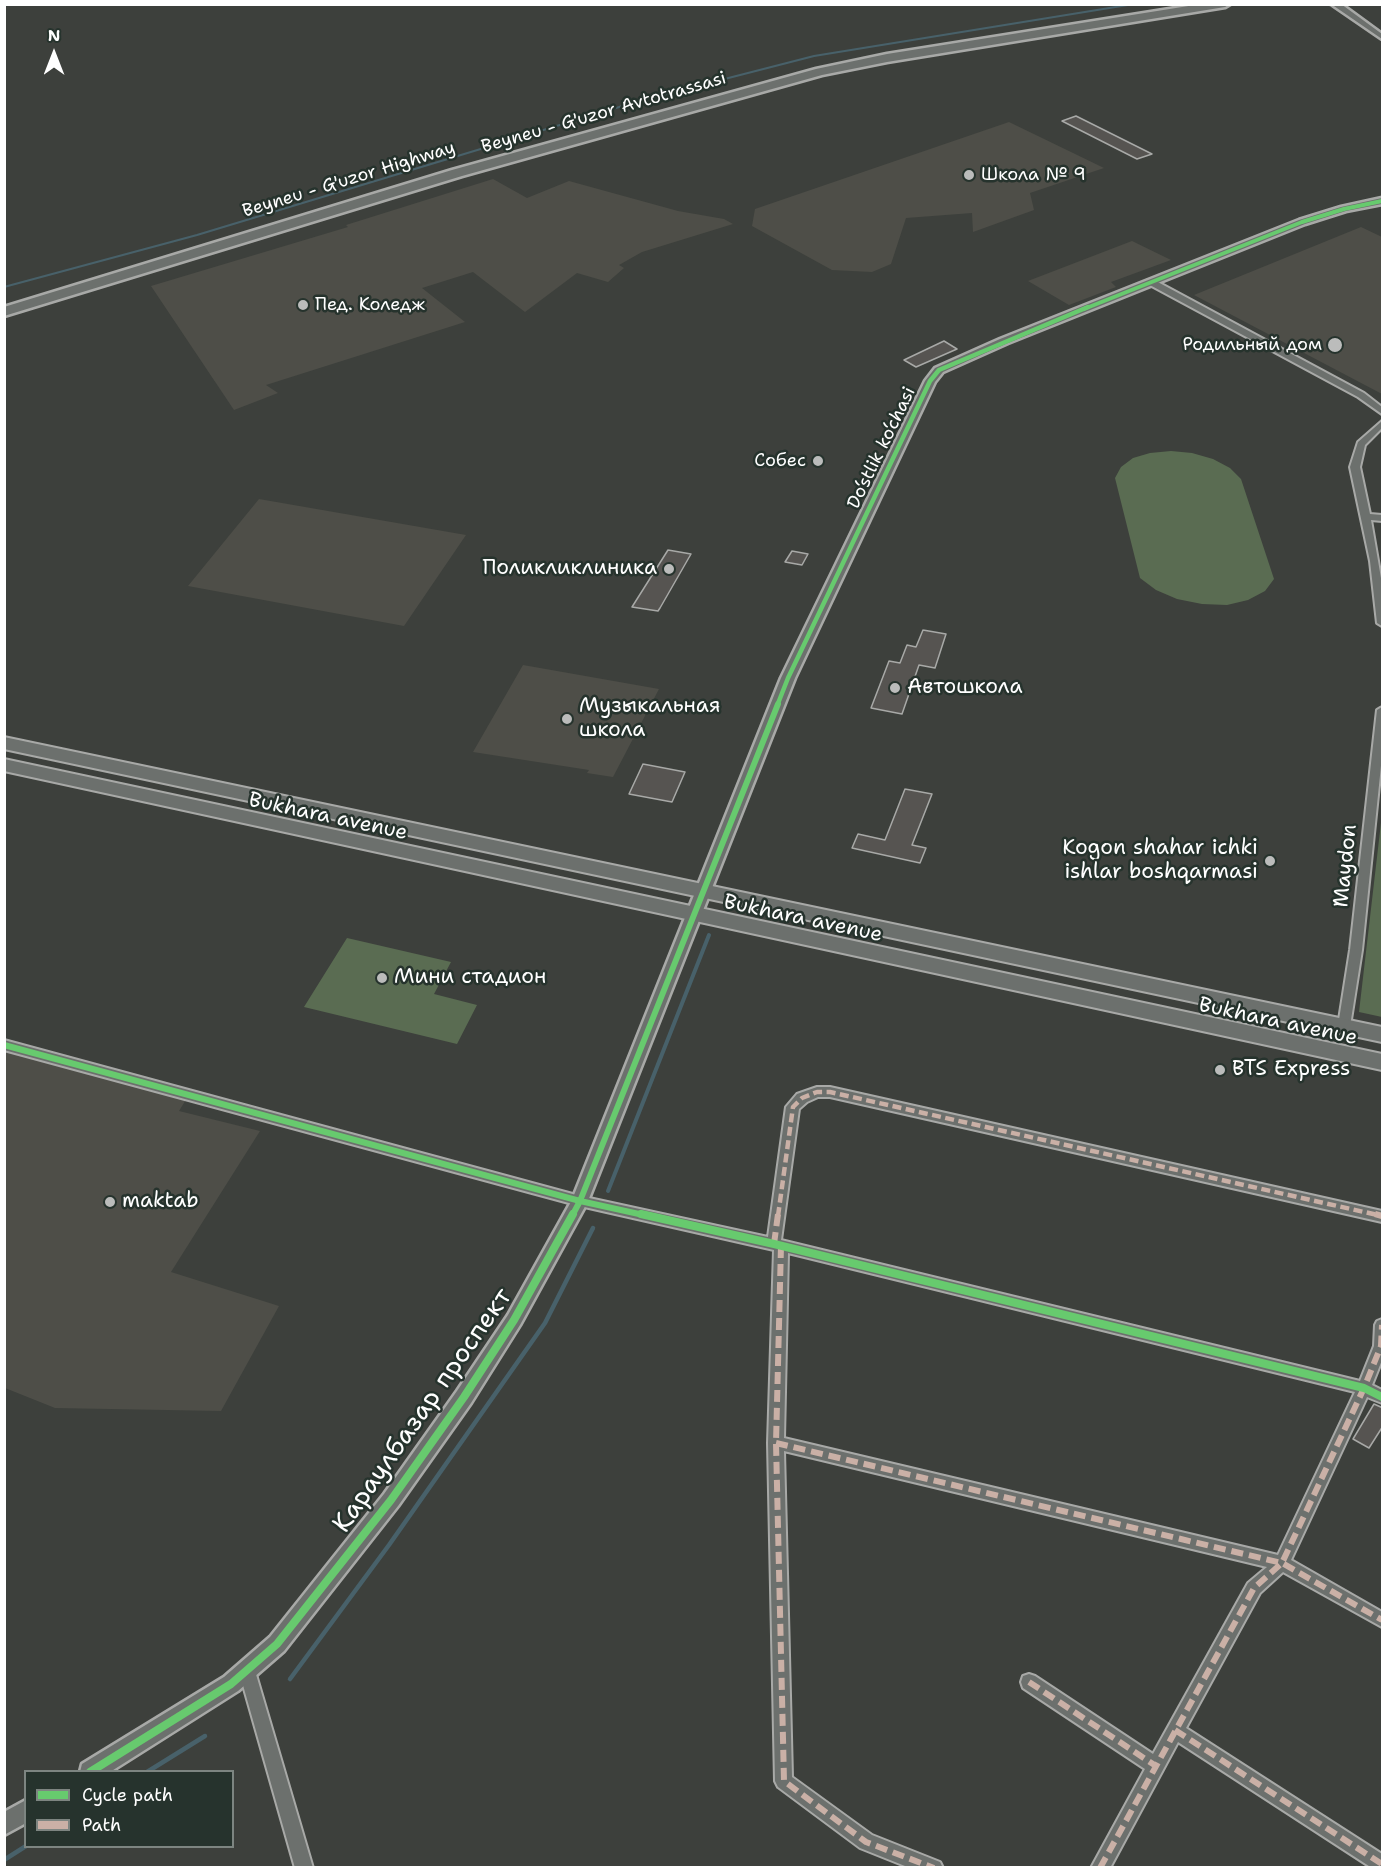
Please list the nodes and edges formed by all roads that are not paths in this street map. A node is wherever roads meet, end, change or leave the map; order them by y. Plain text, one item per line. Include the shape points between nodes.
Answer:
1 (1200, 4) edge
2 (1225, 4) edge
3 (1335, 4) edge
4 (1383, 37) edge
5 (1383, 201) edge
6 (1151, 282) junction
7 (4, 303) edge
8 (4, 312) edge
9 (1383, 411) edge
10 (1383, 424) edge
11 (1364, 516) junction
12 (1383, 518) edge
13 (1383, 623) edge
14 (1383, 710) edge
15 (4, 742) edge
16 (4, 765) edge
17 (703, 890) junction
18 (695, 912) junction
19 (1344, 1026) junction
20 (1383, 1035) edge
21 (4, 1045) edge
22 (1342, 1053) junction
23 (1383, 1062) edge
24 (579, 1201) junction
25 (1383, 1216) edge
26 (778, 1245) junction
27 (1383, 1326) edge
28 (1364, 1388) junction
29 (1383, 1397) edge
30 (776, 1443) junction
31 (1282, 1563) junction
32 (1383, 1620) edge
33 (246, 1671) junction
34 (1029, 1682) dead end
35 (1176, 1730) junction
36 (1156, 1766) junction
37 (93, 1770) edge
38 (24, 1812) edge
39 (4, 1824) edge
40 (1383, 1864) edge
41 (304, 1868) edge
42 (934, 1868) edge
43 (1100, 1868) edge

1 - 7 highway, Beyneu - G'uzor Highway via 826,65 416,178
2 - 8 highway, Beyneu - G'uzor Avtotrassasi via 820,72 467,170
3 - 4 street
5 - 6 street, Do‘stlik ko‘chasi via 1344,208 1302,222
6 - 9 street via 1361,395
6 - 17 street, Do‘stlik ko‘chasi via 956,362 939,370 930,381 788,678
10 - 11 street via 1360,444 1355,467
11 - 12 street
11 - 13 street
14 - 19 street, Maydon
15 - 17 main road, Bukhara avenue
16 - 18 main road, Bukhara avenue
17 - 18 street, Do‘stlik ko‘chasi
17 - 19 main road, Bukhara avenue
18 - 22 main road, Bukhara avenue
18 - 24 street, Караулбазар проспект
19 - 20 main road, Bukhara avenue
19 - 22 main road
21 - 24 street
22 - 23 main road, Bukhara avenue
24 - 26 street
24 - 33 street, Караулбазар проспект via 514,1320 391,1500 277,1644
25 - 26 street via 817,1092 793,1107
26 - 28 street
26 - 30 street
27 - 28 street via 1381,1346
28 - 29 street
28 - 31 street
30 - 31 street
30 - 42 street via 784,1781 866,1842
31 - 32 street
31 - 35 street via 1254,1588
33 - 37 street, Караулбазар проспект
33 - 41 street
34 - 36 street
35 - 36 street
35 - 40 street
36 - 43 street
38 - 39 street

